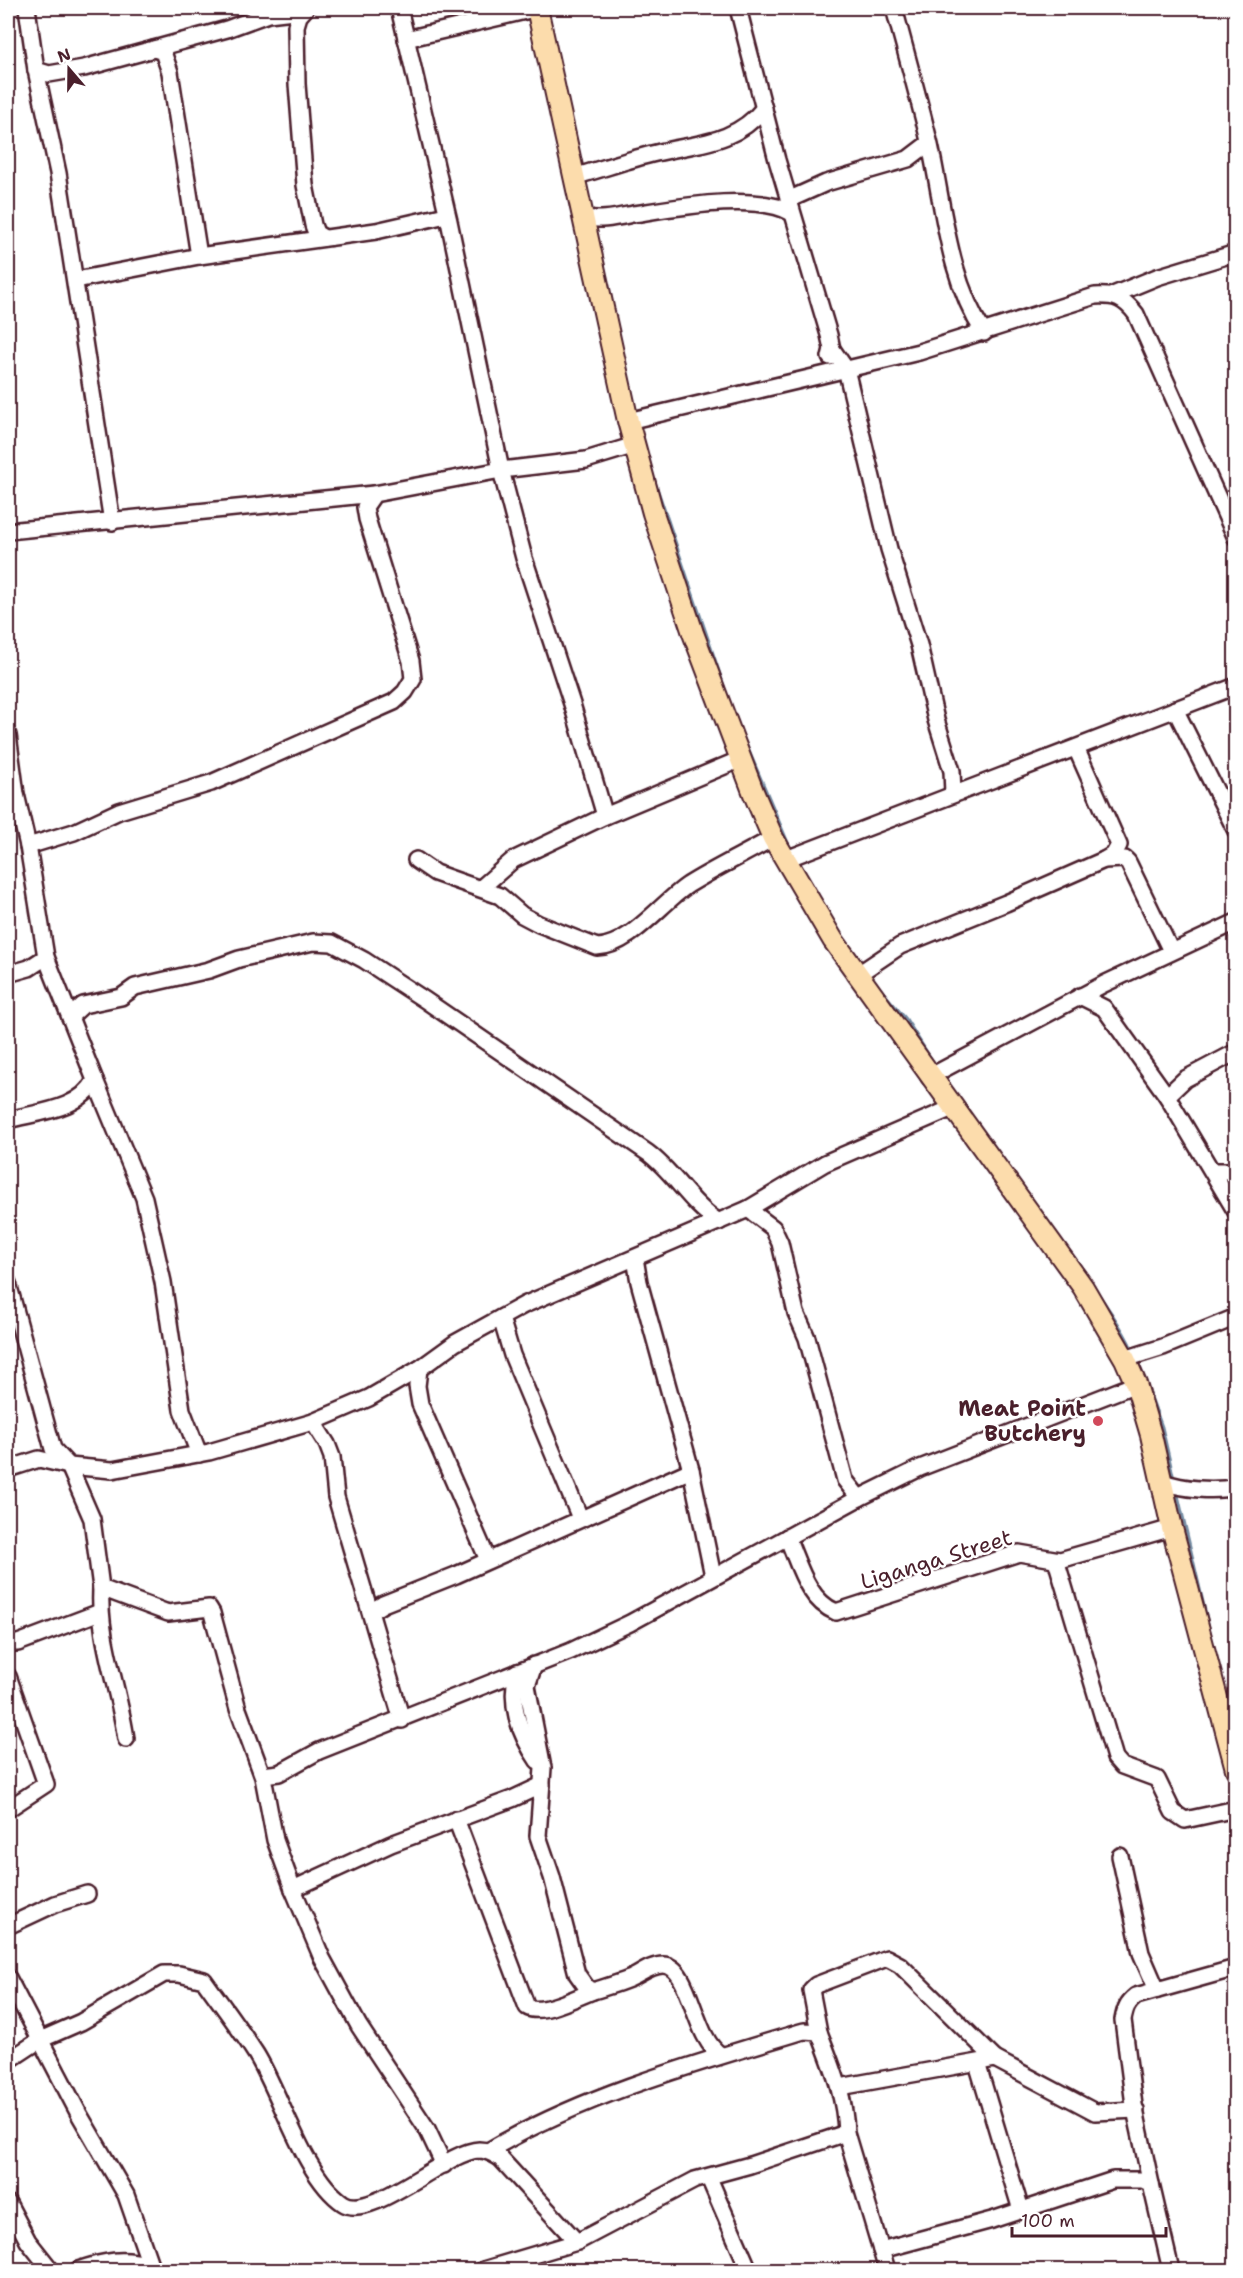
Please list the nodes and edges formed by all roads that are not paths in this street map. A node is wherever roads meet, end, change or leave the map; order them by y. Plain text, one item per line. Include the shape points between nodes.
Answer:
1 (27, 8) edge
2 (399, 8) edge
3 (537, 8) edge
4 (738, 8) edge
5 (894, 8) edge
6 (304, 9) edge
7 (406, 39) junction
8 (154, 49) junction
9 (36, 69) junction
10 (764, 108) junction
11 (740, 131) junction
12 (772, 140) junction
13 (929, 143) junction
14 (572, 172) junction
15 (790, 206) junction
16 (446, 215) junction
17 (584, 217) junction
18 (324, 238) junction
19 (1236, 253) edge
20 (199, 256) junction
21 (76, 280) junction
22 (1113, 295) junction
23 (984, 333) junction
24 (832, 349) junction
25 (846, 369) junction
26 (820, 376) junction
27 (628, 421) junction
28 (635, 445) junction
29 (501, 470) junction
30 (374, 494) junction
31 (1236, 501) edge
32 (1221, 507) junction
33 (112, 522) junction
34 (8, 531) edge
35 (1236, 538) edge
36 (1236, 686) edge
37 (1175, 709) junction
38 (8, 735) edge
39 (1076, 748) junction
40 (741, 759) junction
41 (953, 793) junction
42 (605, 816) junction
43 (1236, 831) edge
44 (773, 838) junction
45 (28, 846) junction
46 (1122, 852) junction
47 (784, 858) junction
48 (416, 860) dead end
49 (481, 888) junction
50 (1235, 923) edge
51 (1171, 951) junction
52 (46, 957) junction
53 (8, 974) edge
54 (857, 975) junction
55 (1104, 984) junction
56 (62, 995) junction
57 (1080, 996) junction
58 (83, 1005) junction
59 (1104, 1008) junction
60 (70, 1017) junction
61 (1236, 1052) edge
62 (929, 1077) junction
63 (96, 1080) junction
64 (1167, 1096) junction
65 (952, 1108) junction
66 (8, 1120) edge
67 (1212, 1171) junction
68 (1236, 1171) edge
69 (748, 1209) junction
70 (1236, 1212) edge
71 (719, 1222) junction
72 (635, 1258) junction
73 (8, 1283) edge
74 (1236, 1317) edge
75 (501, 1318) junction
76 (1125, 1359) junction
77 (419, 1369) junction
78 (1136, 1384) junction
79 (313, 1422) junction
80 (48, 1435) junction
81 (199, 1454) junction
82 (39, 1459) junction
83 (69, 1466) junction
84 (8, 1469) edge
85 (691, 1470) junction
86 (1163, 1482) junction
87 (1236, 1487) edge
88 (859, 1498) junction
89 (580, 1518) junction
90 (1172, 1528) junction
91 (787, 1537) junction
92 (488, 1560) junction
93 (1057, 1563) dead end
94 (713, 1576) junction
95 (101, 1588) junction
96 (372, 1611) junction
97 (100, 1612) junction
98 (8, 1643) edge
99 (534, 1665) junction
100 (517, 1672) junction
101 (8, 1676) edge
102 (402, 1720) junction
103 (126, 1739) dead end
104 (543, 1768) junction
105 (1236, 1769) edge
106 (263, 1775) junction
107 (542, 1785) junction
108 (8, 1809) edge
109 (1236, 1809) edge
110 (456, 1819) junction
111 (1120, 1856) dead end
112 (293, 1889) junction
113 (87, 1894) dead end
114 (8, 1926) edge
115 (1236, 1968) edge
116 (8, 1978) edge
117 (1157, 1990) junction
118 (593, 1991) junction
119 (819, 2032) junction
120 (40, 2040) junction
121 (721, 2055) junction
122 (995, 2059) junction
123 (8, 2061) edge
124 (977, 2063) junction
125 (840, 2087) junction
126 (1136, 2110) junction
127 (846, 2133) junction
128 (488, 2151) junction
129 (444, 2165) junction
130 (709, 2178) junction
131 (1151, 2184) junction
132 (8, 2203) edge
133 (1021, 2210) junction
134 (577, 2242) junction
135 (145, 2249) junction
136 (881, 2250) junction
137 (536, 2255) junction
138 (130, 2259) junction
139 (151, 2268) edge
140 (51, 2271) edge
141 (78, 2271) edge
142 (483, 2271) edge
143 (530, 2271) edge
144 (749, 2271) edge
145 (887, 2271) edge
146 (1171, 2271) edge

1 - 9 street
2 - 7 street
3 - 7 street
3 - 14 main road
4 - 10 street
5 - 13 street
6 - 8 street via 268,14
6 - 18 street via 296,26 297,84 313,225
7 - 16 street
8 - 9 street via 49,74
8 - 20 street via 163,52 170,72
9 - 21 street
10 - 11 street
10 - 12 street
11 - 12 street via 755,132
11 - 14 street via 705,144 656,153 580,175
12 - 15 street
13 - 15 street via 908,159 826,183
13 - 23 street via 960,286
14 - 17 main road
15 - 17 street via 719,203 611,218
15 - 24 street
16 - 18 street
16 - 29 street
17 - 27 main road
18 - 20 street
19 - 22 street via 1156,277
20 - 21 street
21 - 33 street
22 - 23 street via 1095,296
22 - 32 street via 1136,315
23 - 25 street
24 - 25 street
24 - 26 street
25 - 26 street
25 - 41 street via 889,549 952,771
26 - 27 street
27 - 28 main road
28 - 29 street via 586,460
28 - 40 main road via 693,633
29 - 30 street
29 - 42 street via 524,558
30 - 33 street
30 - 45 street via 365,507 411,661 413,679 405,692 394,702 211,783 119,811 74,832
31 - 32 street
32 - 35 street
33 - 34 street
36 - 37 street
37 - 39 street
37 - 43 street
38 - 45 street
39 - 41 street
39 - 46 street
40 - 42 street
40 - 44 main road
41 - 47 street
42 - 49 street via 513,860
44 - 47 main road
44 - 49 street via 687,886 622,939 605,947 539,924 500,896
45 - 52 street
46 - 51 street
46 - 54 street via 909,941
47 - 54 main road
48 - 49 street via 435,873
50 - 51 street
51 - 55 street
52 - 53 street via 29,968
52 - 56 street
54 - 62 main road
55 - 57 street
55 - 59 street
56 - 58 street
56 - 60 street
57 - 59 street
57 - 62 street
58 - 60 street
58 - 71 street via 114,1000 135,987 209,970 239,958 313,942 332,943 425,1000 648,1153 674,1174 705,1214
59 - 64 street
60 - 63 street
61 - 64 street via 1185,1079
62 - 65 main road
63 - 66 street via 90,1092 79,1100
63 - 81 street via 144,1198 164,1282 182,1410
64 - 67 street
65 - 69 street via 825,1163
65 - 76 main road via 1083,1287
67 - 68 street
67 - 70 street
69 - 71 street
69 - 88 street via 773,1228 780,1243 796,1313 807,1338 845,1480
71 - 72 street
72 - 75 street
72 - 85 street
73 - 80 street
74 - 76 street
75 - 77 street via 455,1343
75 - 89 street via 512,1355
76 - 78 main road
77 - 79 street via 360,1403
77 - 92 street via 420,1404
78 - 86 main road
78 - 88 street via 920,1468
79 - 81 street
79 - 96 street via 332,1458 336,1497
80 - 82 street
80 - 83 street via 53,1449
81 - 83 street via 112,1470
82 - 83 street
82 - 84 street
83 - 95 street via 95,1530
85 - 89 street
85 - 94 street
86 - 87 street via 1225,1490
86 - 90 main road
88 - 91 street
89 - 92 street
90 - 91 street, Liganga Street via 1060,1560 1019,1553 836,1612 813,1594
90 - 105 main road
91 - 94 street
92 - 96 street
93 - 109 street via 1115,1758 1122,1766 1157,1779 1173,1812 1185,1820
94 - 99 street via 630,1623
95 - 97 street
95 - 106 street via 168,1613 209,1608 238,1709
96 - 102 street
97 - 98 street via 18,1643
97 - 103 street
99 - 100 street
99 - 104 street via 527,1686
100 - 102 street
100 - 104 street via 514,1709
101 - 108 street via 46,1784
102 - 106 street via 319,1751 279,1773
104 - 107 street
106 - 112 street via 274,1840
107 - 110 street
107 - 118 street via 537,1819 540,1849 552,1877 577,1974
110 - 112 street
110 - 118 street via 527,2007 541,2009
111 - 117 street via 1142,1953
112 - 129 street via 322,1958 358,2026 427,2129
113 - 114 street
115 - 117 street
116 - 120 street
117 - 126 street via 1128,2002 1123,2020
118 - 121 street via 654,1967 674,1968 682,1978 707,2044
119 - 121 street via 804,2031
119 - 122 street via 811,1990 886,1958 900,1965
119 - 125 street
120 - 123 street
120 - 129 street via 81,2022 164,1974 204,1980 256,2054 303,2150 345,2205 355,2207 373,2202
120 - 135 street via 126,2195
121 - 128 street via 557,2116
122 - 124 street
122 - 126 street via 1095,2112
124 - 125 street
124 - 133 street
125 - 127 street
126 - 131 street
127 - 130 street
127 - 136 street
128 - 129 street via 476,2150
128 - 134 street via 500,2158
130 - 134 street via 694,2180 666,2193
130 - 144 street
131 - 133 street via 1143,2180 1113,2180
131 - 146 street
132 - 140 street via 28,2241
133 - 136 street
134 - 137 street
135 - 138 street
135 - 139 street
136 - 145 street
137 - 142 street
137 - 143 street
138 - 139 street
138 - 141 street

